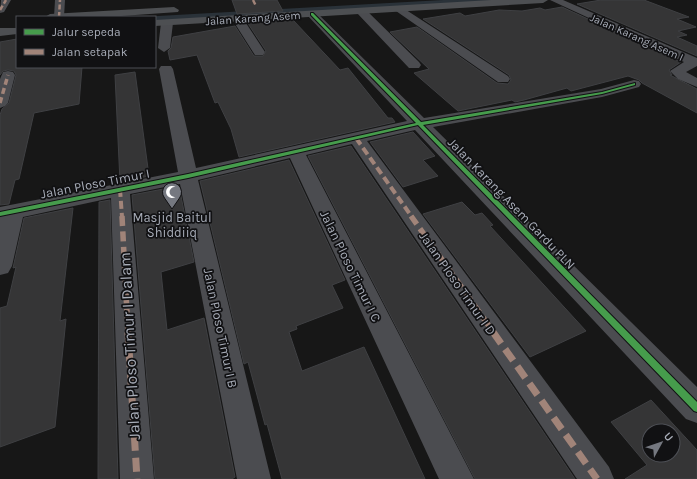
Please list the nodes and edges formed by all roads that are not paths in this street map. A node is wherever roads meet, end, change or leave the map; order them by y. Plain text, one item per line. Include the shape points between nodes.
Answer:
1 (6, 0) edge
2 (60, 0) edge
3 (543, 0) edge
4 (555, 0) edge
5 (248, 6) dead end
6 (263, 6) dead end
7 (317, 8) junction
8 (400, 9) junction
9 (184, 10) dead end
10 (362, 11) junction
11 (108, 15) edge
12 (2, 16) edge
13 (59, 16) edge
14 (238, 19) junction
15 (161, 23) edge
16 (16, 31) edge
17 (0, 32) edge
18 (164, 48) dead end
19 (259, 52) dead end
20 (696, 63) edge
21 (414, 65) dead end
22 (166, 69) dead end
23 (8, 75) dead end
24 (503, 79) dead end
25 (697, 83) edge
26 (634, 84) dead end
27 (0, 103) edge
28 (419, 124) junction
29 (356, 138) junction
30 (295, 151) junction
31 (188, 176) junction
32 (120, 189) junction
33 (7, 212) edge
34 (0, 266) edge
35 (697, 408) edge
36 (137, 479) edge
37 (254, 479) edge
38 (457, 479) edge
39 (597, 479) edge

1 - 12 street
2 - 13 street
3 - 8 main road, Jalan Karang Asem
4 - 20 street, Jalan Karang Asem I
5 - 6 main road, Jalan Karang Asem
7 - 10 main road, Jalan Karang Asem
7 - 14 main road, Jalan Karang Asem
7 - 28 street, Jalan Karang Asem Gardu PLN
8 - 10 main road, Jalan Karang Asem
8 - 24 street
9 - 11 main road
10 - 21 street
11 - 13 main road
14 - 15 main road, Jalan Karang Asem
14 - 19 street
15 - 18 street
16 - 17 main road
20 - 25 street, Jalan Karang Asem I via 677,72
22 - 31 street, Jalan Ploso Timur I B
23 - 27 street
26 - 28 street via 602,93
28 - 29 street
28 - 35 street, Jalan Karang Asem Gardu PLN
29 - 30 street
29 - 39 street, Jalan Ploso Timur I D
30 - 31 street
30 - 38 street, Jalan Ploso Timur I C
31 - 32 street, Jalan Ploso Timur I
31 - 37 street, Jalan Ploso Timur I B
32 - 33 street, Jalan Ploso Timur I
32 - 36 street, Jalan Ploso Timur I Dalam
33 - 34 street, Jalan Ploso Timur I

